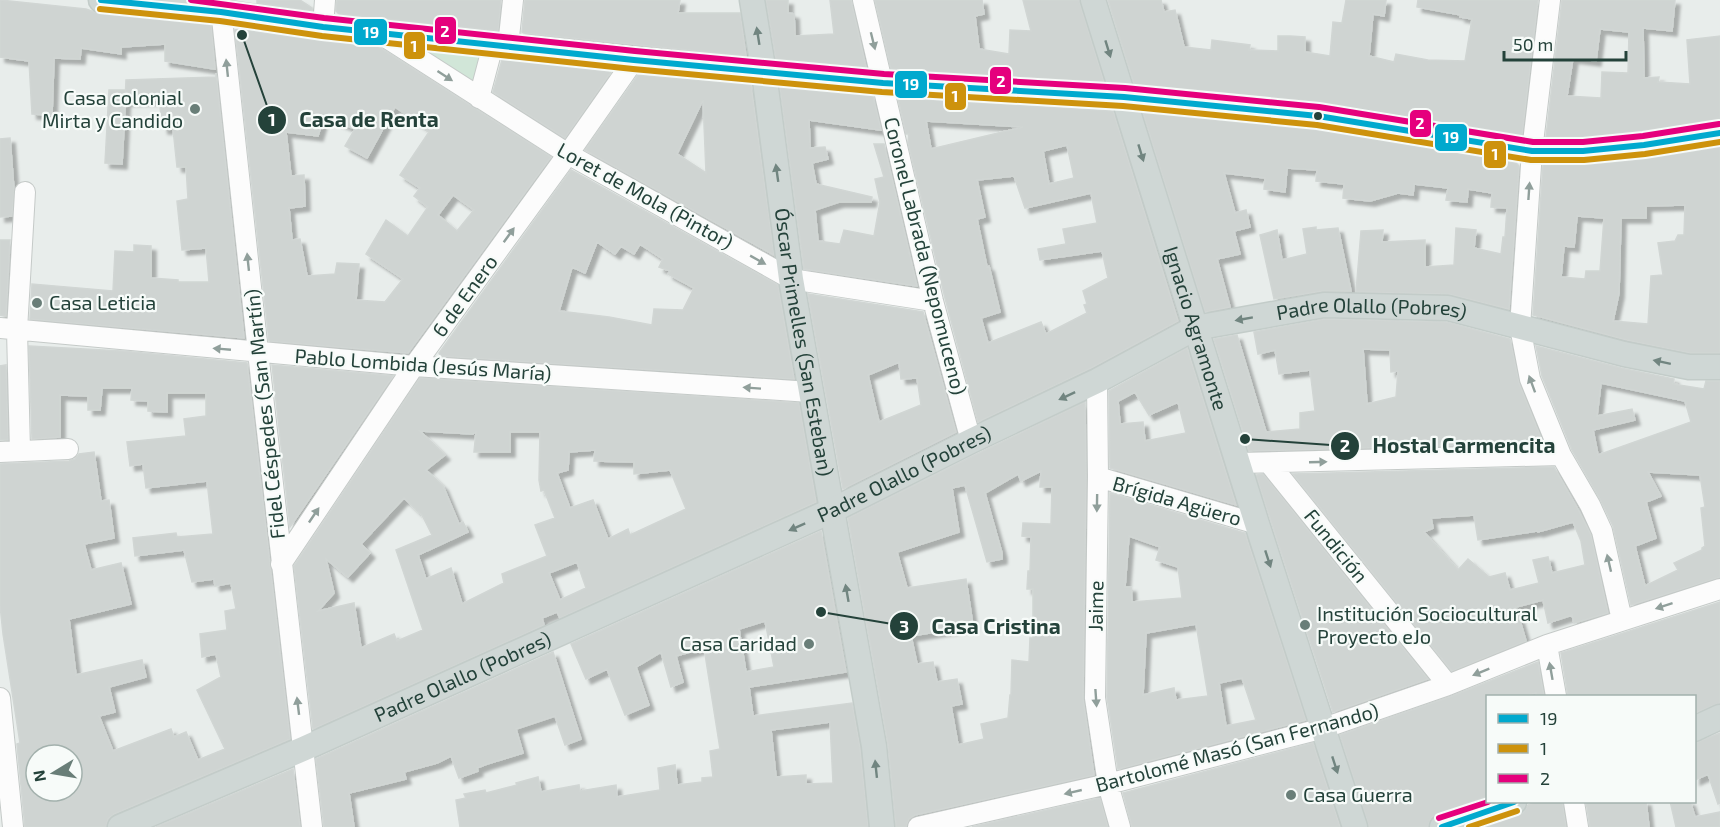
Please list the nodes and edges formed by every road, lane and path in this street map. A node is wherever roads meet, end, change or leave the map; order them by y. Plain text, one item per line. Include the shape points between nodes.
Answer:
1 (101, 0) edge
2 (325, 0) edge
3 (513, 0) edge
4 (752, 0) edge
5 (863, 0) edge
6 (1093, 0) edge
7 (1550, 0) edge
8 (221, 6) edge
9 (323, 27) junction
10 (379, 33) junction
11 (501, 45) junction
12 (634, 60) junction
13 (764, 73) junction
14 (884, 83) junction
15 (1124, 97) junction
16 (479, 98) junction
17 (1720, 133) edge
18 (1532, 151) junction
19 (568, 154) junction
20 (25, 192) dead end
21 (791, 279) junction
22 (933, 301) junction
23 (1520, 327) junction
24 (1196, 328) junction
25 (8, 329) edge
26 (258, 352) junction
27 (414, 366) junction
28 (1720, 367) edge
29 (1097, 381) junction
30 (810, 392) junction
31 (971, 441) junction
32 (68, 449) dead end
33 (20, 451) junction
34 (0, 452) edge
35 (1561, 455) junction
36 (1239, 463) junction
37 (1269, 463) junction
38 (1098, 477) junction
39 (833, 510) junction
40 (1257, 524) junction
41 (281, 564) junction
42 (1720, 589) edge
43 (1622, 620) junction
44 (1546, 645) junction
45 (1448, 685) junction
46 (1556, 695) edge
47 (0, 698) edge
48 (1720, 717) edge
49 (1323, 728) junction
50 (1696, 729) edge
51 (303, 750) junction
52 (1108, 784) junction
53 (1508, 803) edge
54 (1574, 803) edge
55 (13, 827) edge
56 (120, 827) edge
57 (312, 827) edge
58 (882, 827) edge
59 (918, 827) edge
60 (1120, 827) edge
61 (1355, 827) edge
62 (1442, 827) edge
63 (1578, 827) edge

1 - 8 main road
2 - 9 street
3 - 11 street
13 -> 4 main road, Óscar Primelles (San Esteban)
5 -> 14 street, Coronel Labrada (Nepomuceno)
6 -> 15 main road, Ignacio Agramonte
7 - 18 street
8 - 9 main road
26 -> 8 street, Fidel Céspedes (San Martín)
9 - 10 main road
10 - 11 main road
10 -> 16 street, Loret de Mola (Pintor)
11 - 12 main road
11 - 16 street
12 - 13 main road
12 - 19 street, 6 de Enero
13 - 14 main road
21 -> 13 main road, Óscar Primelles (San Esteban)
14 - 15 main road
14 - 22 street, Coronel Labrada (Nepomuceno)
15 - 18 main road via 1361,122
15 -> 24 main road, Ignacio Agramonte
16 - 19 street, Loret de Mola (Pintor)
17 - 18 main road via 1583,151
23 -> 18 street
19 -> 21 street, Loret de Mola (Pintor)
27 -> 19 street, 6 de Enero
20 - 25 street
21 - 22 street, Loret de Mola (Pintor)
21 - 30 main road, Óscar Primelles (San Esteban)
22 - 31 street, Coronel Labrada (Nepomuceno)
23 -> 24 main road, Padre Olallo (Pobres) via 1448,308 1324,305
28 -> 23 main road, Padre Olallo (Pobres) via 1667,363
35 -> 23 street via 1530,379
24 - 29 main road, Padre Olallo (Pobres)
24 - 36 main road, Ignacio Agramonte
26 -> 25 street, Pablo Lombida (Jesús María)
25 - 33 street
26 - 27 street, Pablo Lombida (Jesús María)
26 - 41 street, Fidel Céspedes (San Martín)
30 -> 27 street, Pablo Lombida (Jesús María)
41 -> 27 street, 6 de Enero
29 -> 31 main road, Padre Olallo (Pobres)
29 - 38 street, Jaime
30 - 39 main road, Óscar Primelles (San Esteban)
31 - 39 main road, Padre Olallo (Pobres)
32 - 33 street
33 - 34 street
37 -> 35 street
43 -> 35 street via 1602,531
36 - 37 street
36 - 40 main road, Ignacio Agramonte
37 - 45 street, Fundición
38 - 40 street, Brígida Agüero
38 -> 52 street, Jaime via 1095,698
39 -> 51 main road, Padre Olallo (Pobres)
58 -> 39 main road, Óscar Primelles (San Esteban) via 874,746
40 -> 49 main road, Ignacio Agramonte
51 -> 41 street, Fidel Céspedes (San Martín)
42 -> 43 street, Bartolomé Masó (San Fernando)
43 - 44 street, Bartolomé Masó (San Fernando)
44 -> 45 street, Bartolomé Masó (San Fernando)
46 -> 44 street
45 - 49 street, Bartolomé Masó (San Fernando)
47 - 55 street
48 - 50 main road
49 - 52 street, Bartolomé Masó (San Fernando)
49 -> 61 main road, Ignacio Agramonte
51 - 56 main road, Padre Olallo (Pobres)
51 - 57 street, Fidel Céspedes (San Martín)
52 -> 59 street, Bartolomé Masó (San Fernando)
52 - 60 street, Jaime
53 - 62 main road
54 - 63 street

